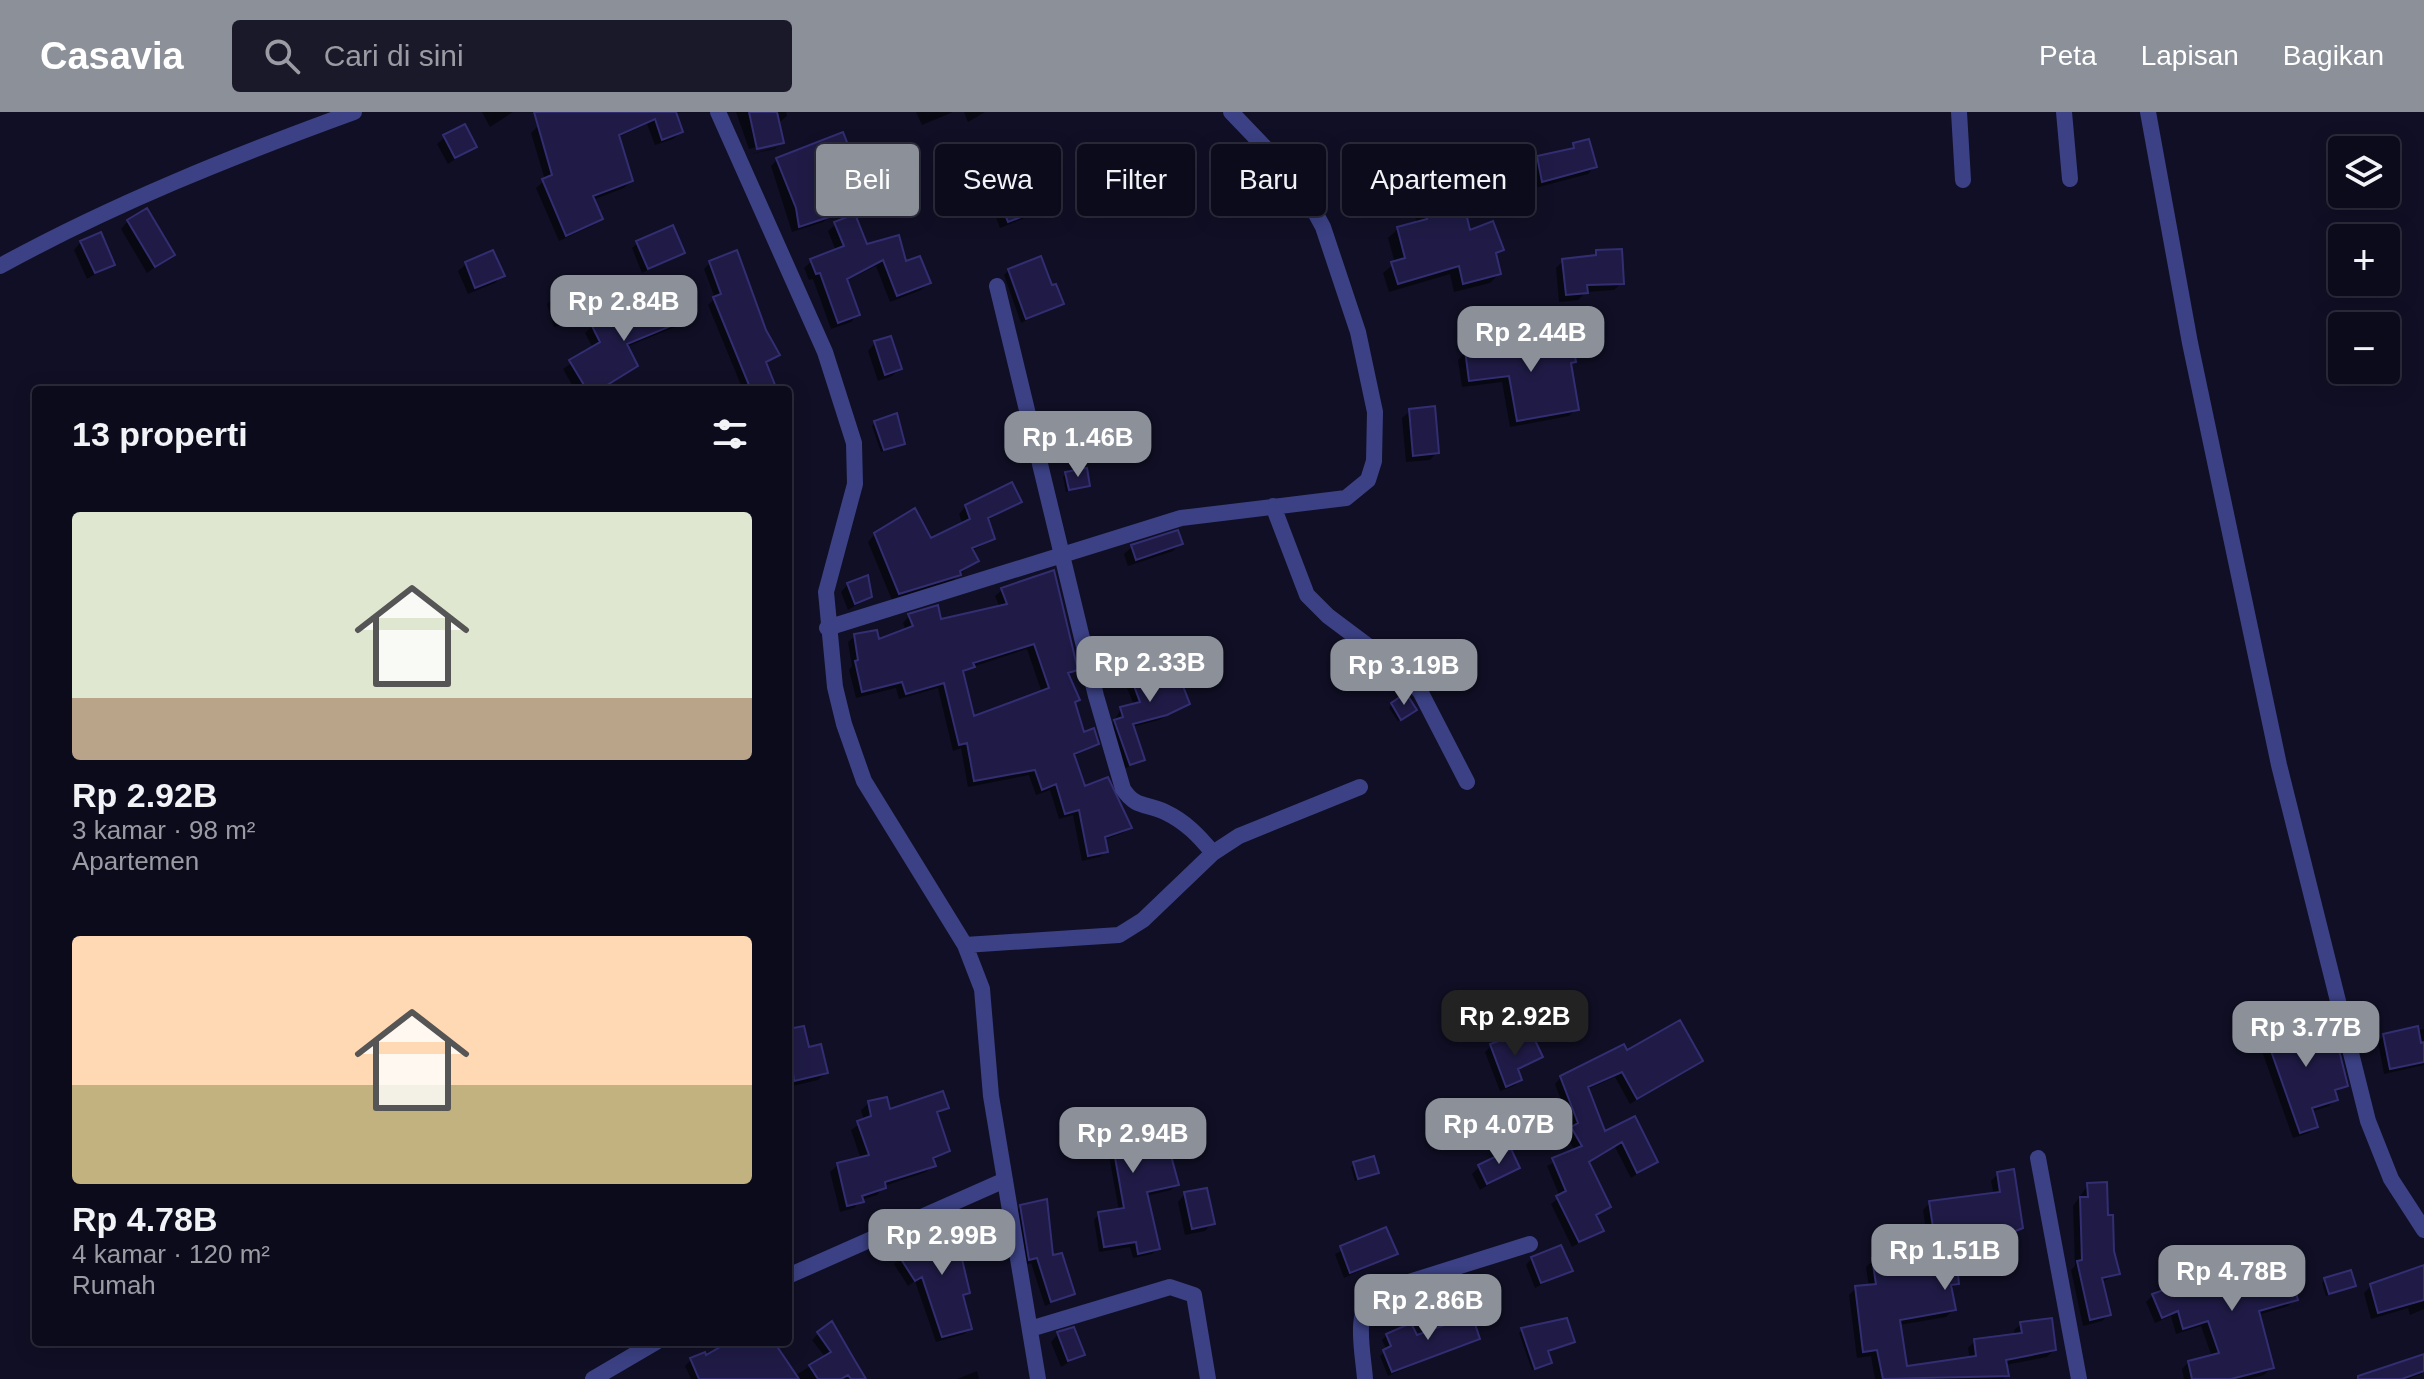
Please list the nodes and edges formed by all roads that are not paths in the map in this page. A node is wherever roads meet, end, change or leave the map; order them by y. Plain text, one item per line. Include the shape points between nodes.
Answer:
1 (354, 112) edge
2 (718, 112) edge
3 (1231, 112) edge
4 (1959, 112) edge
5 (2064, 112) edge
6 (2148, 112) edge
7 (2070, 179) dead end
8 (1963, 180) dead end
9 (0, 266) edge
10 (997, 286) dead end
11 (1273, 506) junction
12 (1062, 553) junction
13 (827, 628) junction
14 (1467, 782) dead end
15 (1360, 787) dead end
16 (1213, 853) junction
17 (965, 945) junction
18 (2038, 1158) dead end
19 (1005, 1180) junction
20 (2424, 1230) edge
21 (1530, 1244) dead end
22 (792, 1274) edge
23 (1030, 1329) junction
24 (649, 1346) edge
25 (1365, 1377) edge
26 (593, 1379) edge
27 (1038, 1379) edge
28 (1208, 1379) edge
29 (1347, 1379) edge
30 (2079, 1379) edge

1 - 9 street via 117,208
2 - 13 street via 825,352 854,443 855,484 826,592
3 - 11 street via 1299,183 1323,227 1358,332 1375,412 1374,461 1360,489 1346,498
4 - 8 street
5 - 7 street
6 - 20 street via 2190,343 2282,781 2368,1121 2391,1179
10 - 12 street
11 - 12 street via 1181,518
11 - 14 street via 1307,595 1408,676
12 - 13 street
12 - 16 street via 1123,789 1140,807 1162,810 1192,828
13 - 17 street via 844,724 864,781
15 - 16 street via 1239,836
16 - 17 street via 1143,920 1119,935
17 - 19 street via 982,989
18 - 30 street
19 - 22 street
19 - 23 street
21 - 25 street via 1374,1293 1363,1303 1361,1315
23 - 27 street
23 - 28 street via 1170,1287 1182,1289 1194,1295
24 - 26 street
25 - 29 street

